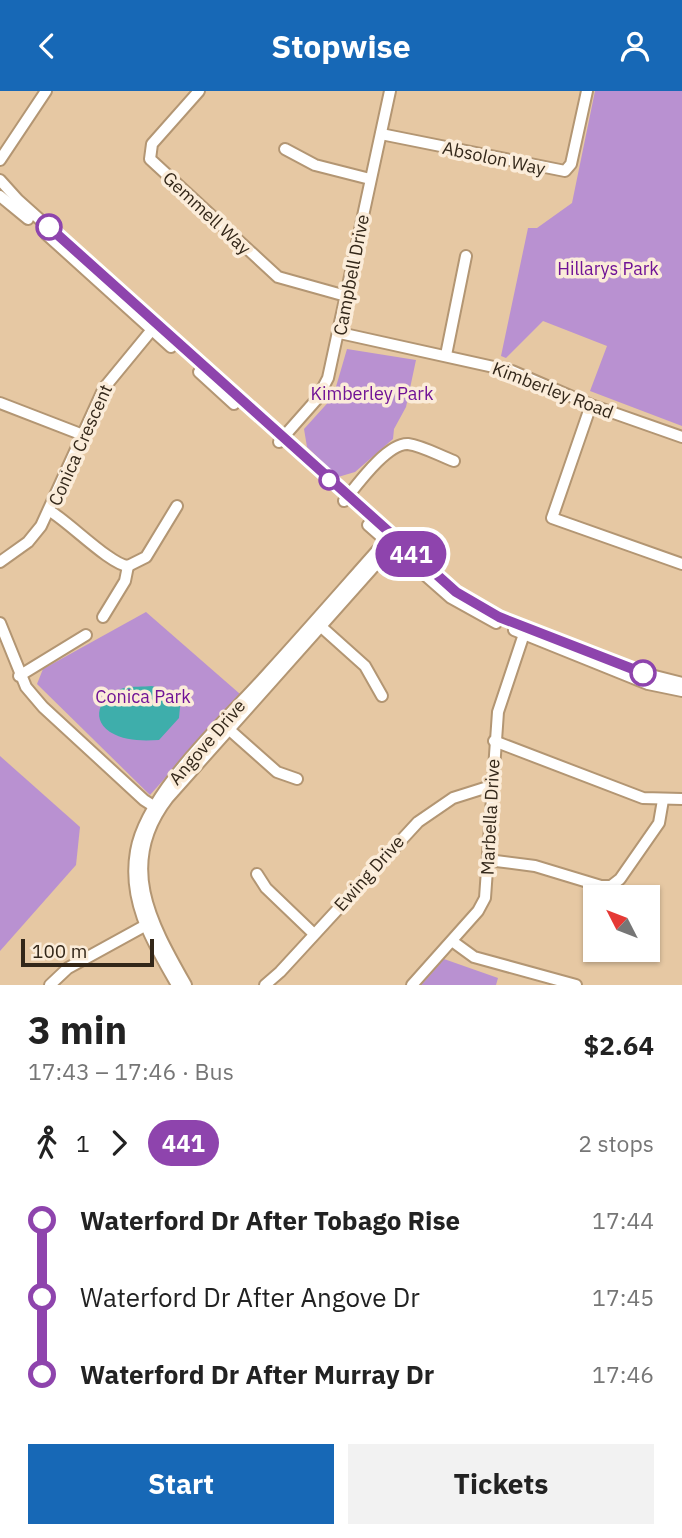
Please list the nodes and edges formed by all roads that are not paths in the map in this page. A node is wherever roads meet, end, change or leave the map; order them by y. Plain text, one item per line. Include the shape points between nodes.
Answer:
1 (46, 91) edge
2 (199, 91) edge
3 (390, 91) edge
4 (587, 91) edge
5 (381, 134) junction
6 (285, 149) dead end
7 (0, 160) edge
8 (370, 179) junction
9 (0, 180) edge
10 (0, 196) edge
11 (466, 256) dead end
12 (346, 296) junction
13 (155, 327) junction
14 (340, 333) junction
15 (446, 355) junction
16 (0, 403) edge
17 (591, 405) junction
18 (83, 435) junction
19 (682, 437) edge
20 (280, 440) junction
21 (454, 461) dead end
22 (345, 499) junction
23 (177, 506) dead end
24 (50, 511) junction
25 (391, 541) junction
26 (0, 562) edge
27 (682, 564) edge
28 (128, 566) junction
29 (103, 617) dead end
30 (0, 623) edge
31 (318, 624) junction
32 (525, 631) junction
33 (86, 635) dead end
34 (19, 676) junction
35 (682, 683) edge
36 (682, 691) edge
37 (382, 696) dead end
38 (225, 727) junction
39 (494, 741) junction
40 (297, 779) dead end
41 (491, 786) junction
42 (682, 799) edge
43 (663, 800) junction
44 (156, 808) junction
45 (488, 860) junction
46 (257, 874) dead end
47 (148, 924) junction
48 (314, 934) junction
49 (452, 941) junction
50 (549, 982) edge
51 (50, 985) edge
52 (177, 985) edge
53 (186, 985) edge
54 (265, 985) edge
55 (412, 985) edge
56 (576, 985) edge

1 - 7 street
2 - 12 street, Gemmell Way via 152,144 150,159 278,277
3 - 5 street, Campbell Drive
4 - 5 street, Absolon Way via 571,164 565,171
5 - 8 street, Campbell Drive
6 - 8 street via 315,165
8 - 12 street, Campbell Drive
9 - 13 street
10 - 13 street
11 - 15 street
12 - 14 street, Campbell Drive
13 - 18 street, Conica Crescent via 108,381
13 - 20 street
14 - 15 street, Kimberley Road
14 - 20 street, Campbell Drive via 322,392
15 - 17 street, Kimberley Road via 512,371
16 - 18 street
17 - 19 street, Kimberley Road
17 - 27 street via 552,517
18 - 24 street, Conica Crescent
20 - 22 street
21 - 22 street via 416,446 399,445
22 - 25 street
23 - 28 street via 146,557
24 - 26 street, Conica Crescent via 29,542
24 - 28 street via 119,564
25 - 31 street, Angove Drive
25 - 32 street via 462,606
28 - 29 street via 125,581
30 - 34 street
31 - 37 street via 365,666
31 - 38 street, Angove Drive
32 - 35 street
32 - 36 street via 648,684
32 - 39 street, Marbella Drive via 501,698
33 - 34 street
34 - 44 street via 43,708
38 - 40 street via 277,772
38 - 44 street, Angove Drive
39 - 41 street, Marbella Drive
39 - 43 street via 634,795
41 - 45 street, Marbella Drive
41 - 48 street, Ewing Drive via 453,798 418,822
42 - 43 street
43 - 45 street via 656,828 611,886 535,866
44 - 47 street, Angove Drive via 141,833 135,861 134,882
45 - 49 street, Marbella Drive via 482,904
46 - 48 street via 265,888
47 - 51 street via 68,968
47 - 52 street, Angove Drive
47 - 53 street, Angove Drive
48 - 54 street, Ewing Drive
49 - 50 street via 474,957
49 - 55 street, Marbella Drive
50 - 56 street

